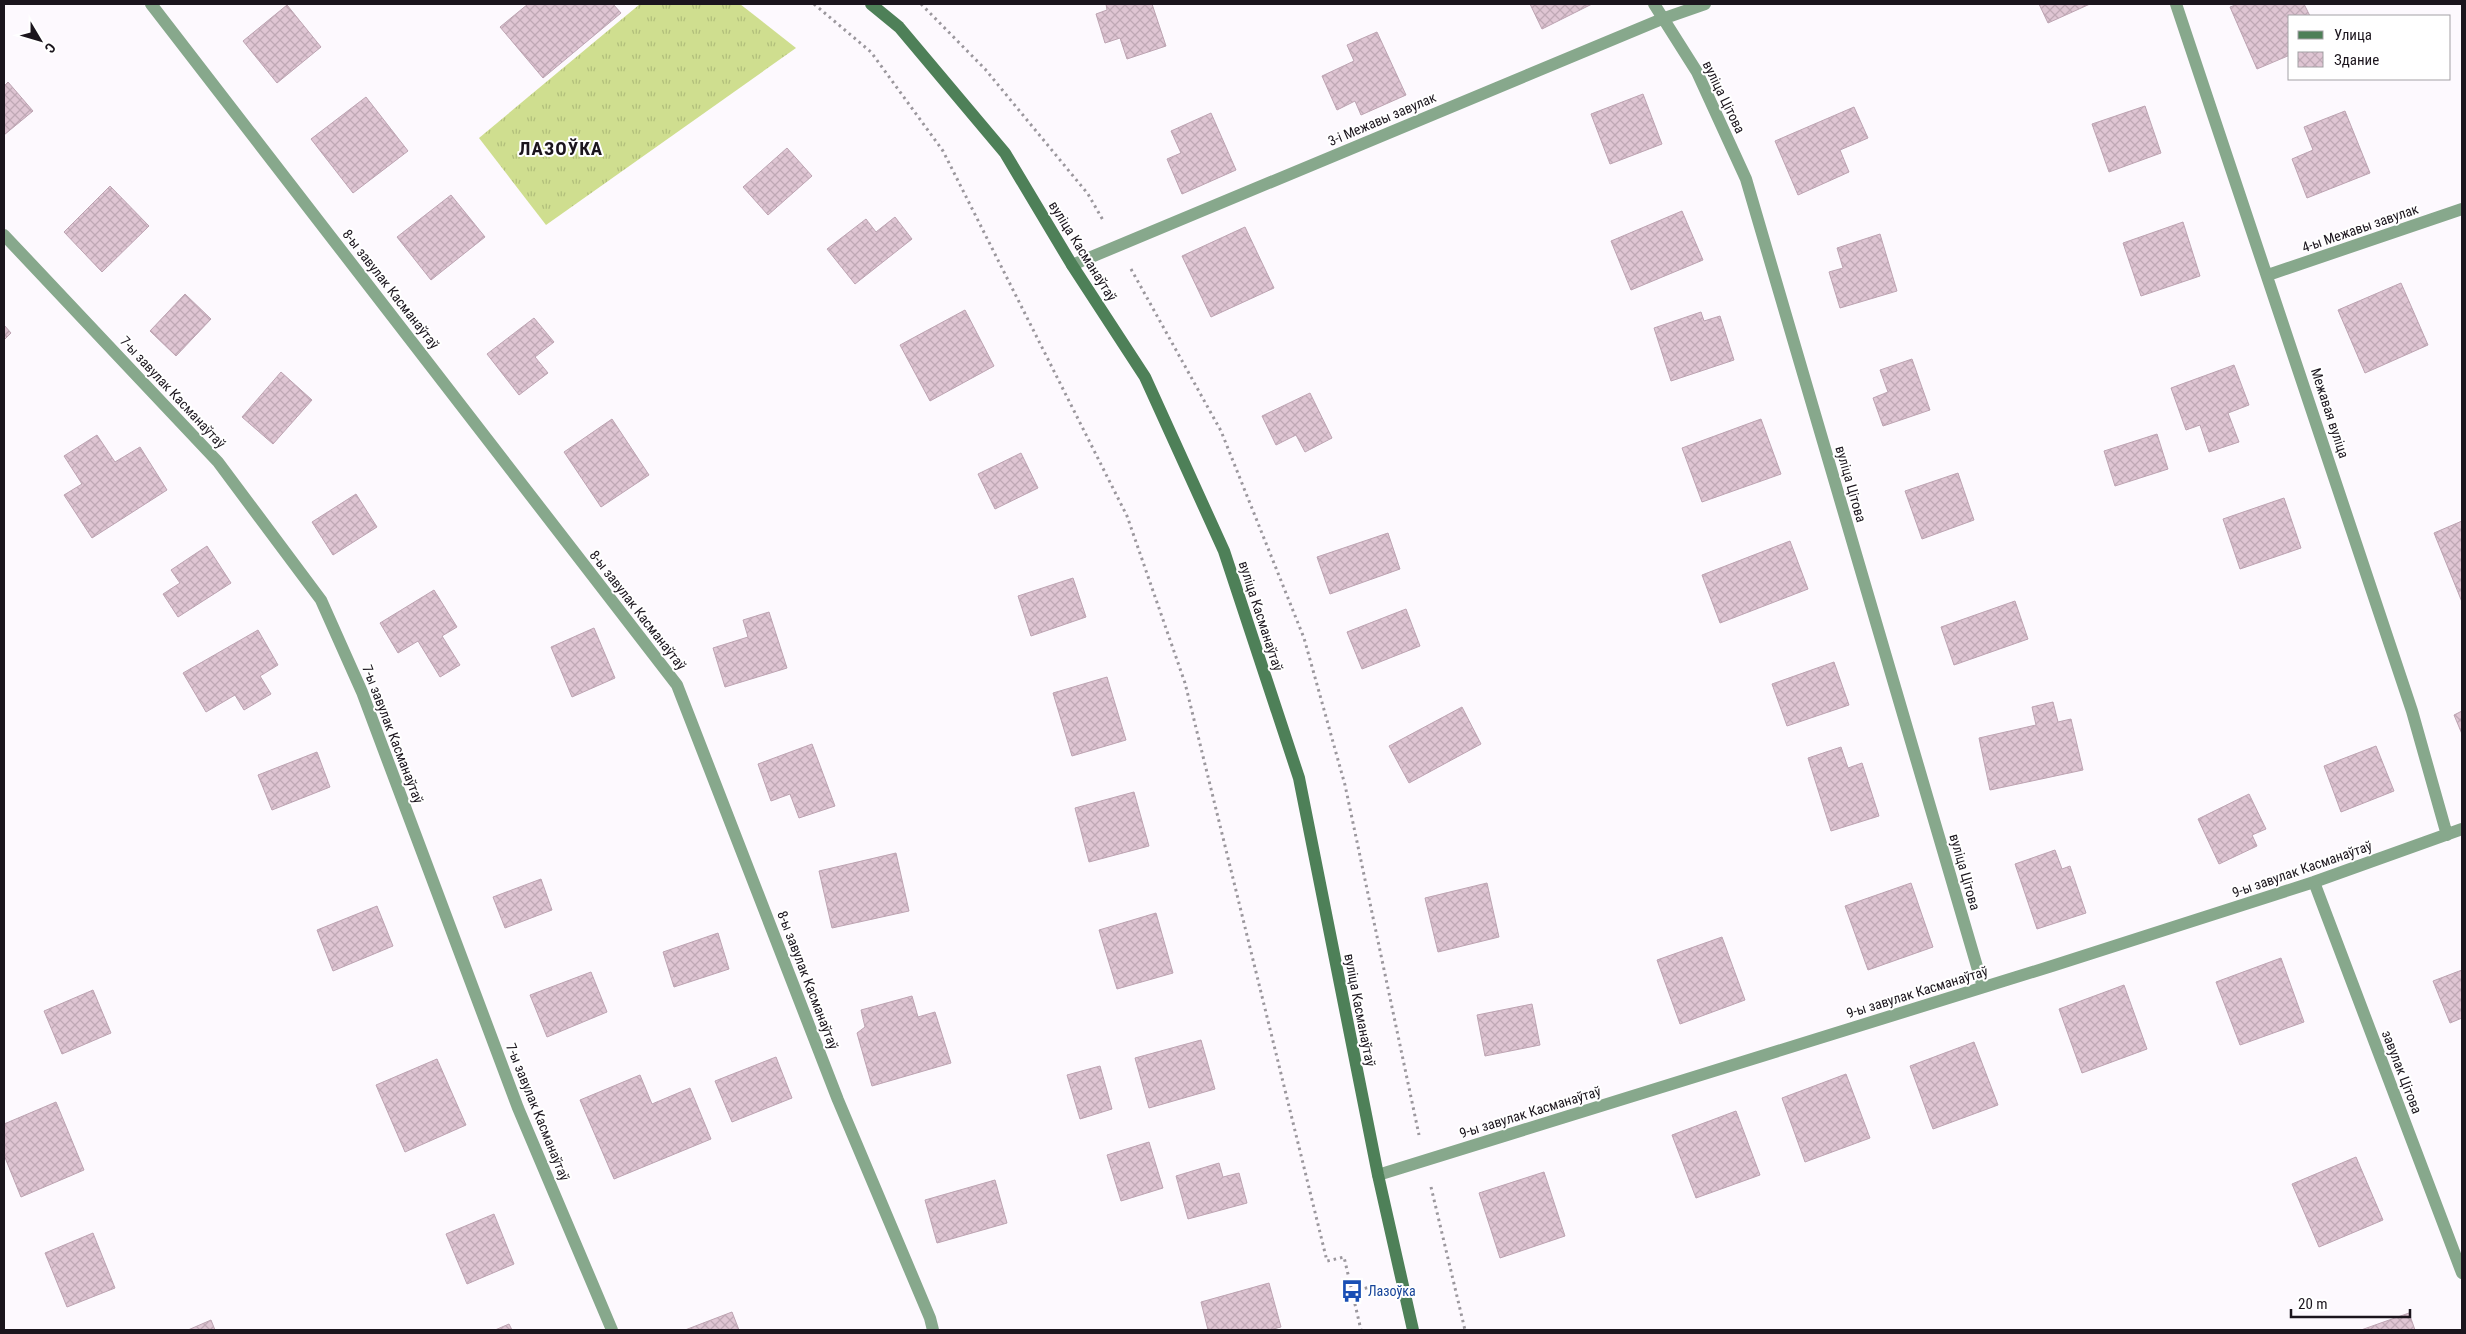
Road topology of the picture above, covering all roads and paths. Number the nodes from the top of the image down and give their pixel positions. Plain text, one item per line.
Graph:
1 (151, 4) edge
2 (814, 4) edge
3 (871, 4) edge
4 (1654, 4) edge
5 (1705, 4) edge
6 (2176, 4) edge
7 (1662, 19) junction
8 (2462, 209) edge
9 (4, 235) edge
10 (1072, 265) junction
11 (2268, 275) junction
12 (2462, 829) edge
13 (2447, 835) junction
14 (2314, 882) junction
15 (1983, 987) junction
16 (1378, 1175) junction
17 (2462, 1273) edge
18 (612, 1330) edge
19 (933, 1330) edge
20 (1360, 1330) edge
21 (1413, 1330) edge

1 - 19 street, 8-ы завулак Касманаўтаў
2 - 20 path
3 - 10 main road, вуліца Касманаўтаў
4 - 7 street, вуліца Цітова
5 - 7 street, 3-і Межавы завулак
6 - 11 street, Межавая вуліца
7 - 10 street, 3-і Межавы завулак
7 - 15 street, вуліца Цітова
8 - 11 street, 4-ы Межавы завулак
9 - 18 street, 7-ы завулак Касманаўтаў
10 - 16 main road, вуліца Касманаўтаў
11 - 13 street, Межавая вуліца
12 - 13 street, 9-ы завулак Касманаўтаў
13 - 14 street, 9-ы завулак Касманаўтаў
14 - 15 street, 9-ы завулак Касманаўтаў
14 - 17 street, завулак Цітова
15 - 16 street, 9-ы завулак Касманаўтаў
16 - 21 main road, вуліца Касманаўтаў

